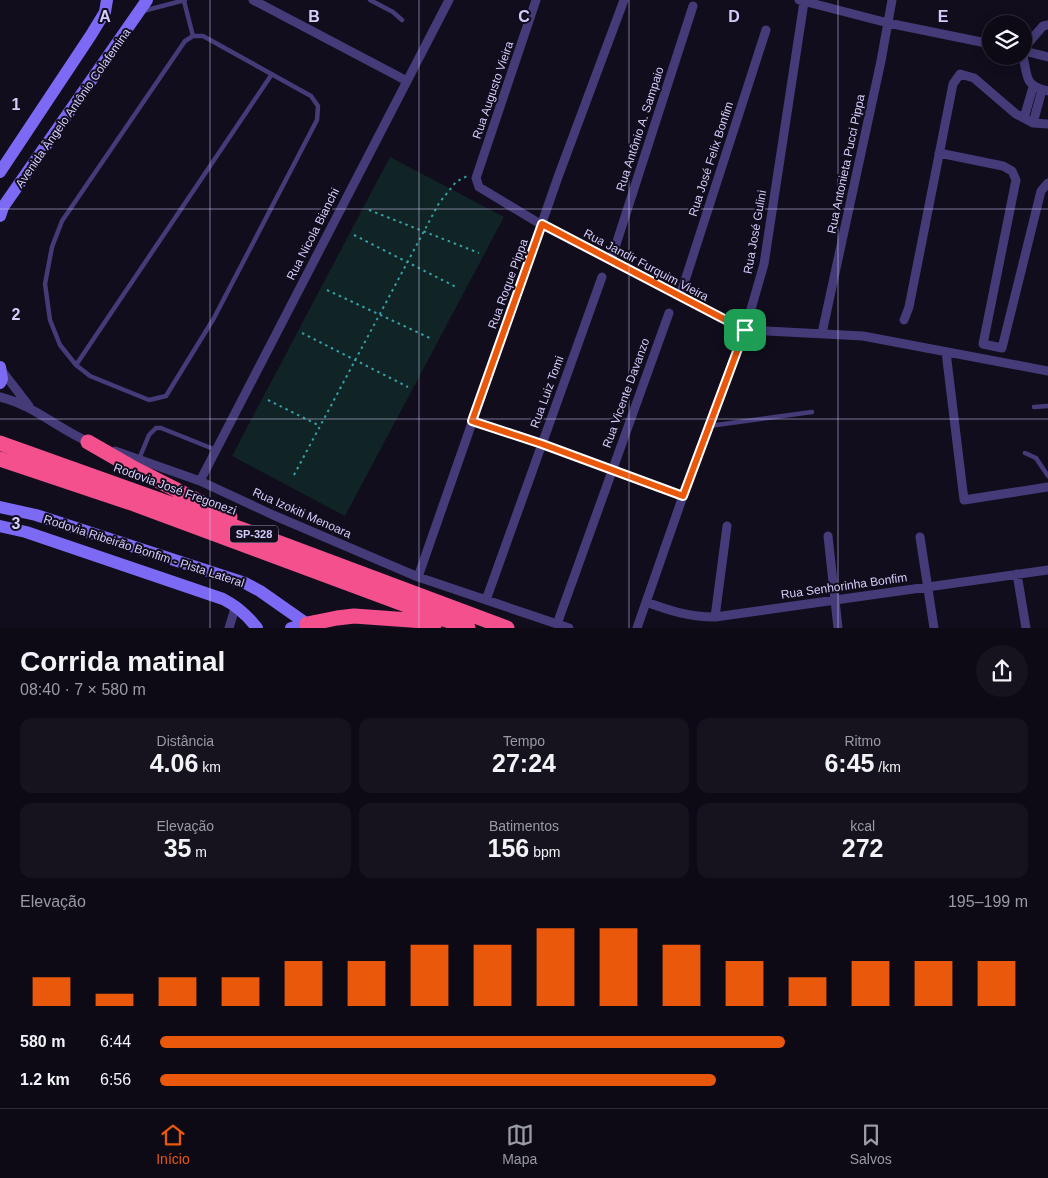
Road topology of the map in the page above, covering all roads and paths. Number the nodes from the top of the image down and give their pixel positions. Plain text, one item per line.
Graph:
1 (107, 0) edge
2 (147, 0) edge
3 (185, 0) edge
4 (253, 0) edge
5 (370, 0) edge
6 (449, 0) edge
7 (536, 0) edge
8 (624, 0) edge
9 (892, 0) edge
10 (802, 1) edge
11 (693, 6) dead end
12 (139, 12) junction
13 (402, 20) dead end
14 (888, 23) junction
15 (1048, 24) edge
16 (766, 30) dead end
17 (193, 36) junction
18 (1032, 40) edge
19 (982, 42) edge
20 (1032, 52) edge
21 (1048, 57) edge
22 (1025, 65) edge
23 (272, 74) junction
24 (407, 80) junction
25 (1041, 89) edge
26 (1024, 118) junction
27 (1034, 123) junction
28 (1048, 124) edge
29 (939, 153) junction
30 (479, 171) junction
31 (0, 172) edge
32 (1048, 183) edge
33 (479, 187) joint
34 (370, 210) dead end
35 (0, 216) edge
36 (542, 224) junction
37 (424, 232) junction
38 (354, 235) dead end
39 (479, 253) dead end
40 (611, 260) junction
41 (408, 262) junction
42 (602, 277) dead end
43 (458, 288) dead end
44 (327, 290) dead end
45 (680, 296) junction
46 (669, 313) dead end
47 (380, 315) junction
48 (904, 320) dead end
49 (745, 330) junction
50 (302, 333) dead end
51 (822, 333) junction
52 (432, 340) dead end
53 (946, 352) junction
54 (356, 360) junction
55 (76, 365) junction
56 (0, 368) edge
57 (1048, 371) edge
58 (0, 383) edge
59 (408, 387) dead end
60 (0, 397) edge
61 (268, 400) dead end
62 (1048, 406) edge
63 (1034, 407) dead end
64 (31, 408) junction
65 (812, 412) dead end
66 (472, 421) junction
67 (320, 426) junction
68 (709, 426) junction
69 (88, 442) junction
70 (0, 443) edge
71 (542, 444) junction
72 (216, 450) junction
73 (1025, 453) dead end
74 (0, 459) edge
75 (139, 459) junction
76 (612, 469) junction
77 (294, 475) dead end
78 (1048, 476) edge
79 (200, 481) junction
80 (1048, 487) edge
81 (683, 496) junction
82 (0, 507) edge
83 (0, 526) edge
84 (727, 526) dead end
85 (828, 536) dead end
86 (920, 537) dead end
87 (280, 543) junction
88 (1048, 570) edge
89 (1016, 574) junction
90 (418, 577) junction
91 (928, 586) junction
92 (835, 599) junction
93 (486, 600) junction
94 (646, 602) junction
95 (236, 605) junction
96 (716, 617) junction
97 (335, 623) edge
98 (557, 624) junction
99 (308, 626) edge
100 (228, 628) edge
101 (257, 628) edge
102 (291, 628) edge
103 (457, 628) edge
104 (468, 628) edge
105 (508, 628) edge
106 (569, 628) edge
107 (637, 628) edge
108 (838, 628) edge
109 (934, 628) edge
110 (1026, 628) edge

1 - 31 street, Avenida Ângelo Antônio Colafemina
2 - 12 street, Avenida Ângelo Antônio Colafemina
3 - 12 lane
3 - 17 lane
4 - 24 street
5 - 13 lane
6 - 24 street, Rua Nicola Bianchi
7 - 30 street, Rua Augusto Vieira
8 - 36 street, Rua Roque Pippa
9 - 14 street, Rua Antonieta Pucci Pippa
10 - 14 street
10 - 49 street, Rua José Gulini
11 - 40 street, Rua Antônio A. Sampaio
12 - 35 street, Avenida Ângelo Antônio Colafemina
14 - 19 street
14 - 51 street, Rua Antonieta Pucci Pippa
15 - 18 street
16 - 45 street, Rua José Felix Bonfim
17 - 23 lane
17 - 55 lane
20 - 21 street
22 - 25 street
23 - 55 lane
23 - 55 lane
24 - 72 street, Rua Nicola Bianchi
25 - 26 street
25 - 27 street
26 - 27 street
26 - 29 street
27 - 28 street
29 - 32 street
29 - 48 street
30 - 33 street, Rua Augusto Vieira
30 - 37 path
33 - 36 street, Rua Jandir Furquim Vieira
34 - 37 path
36 - 40 street, Rua Jandir Furquim Vieira
36 - 66 street, Rua Roque Pippa
37 - 39 path
37 - 41 path
38 - 41 path
40 - 45 street, Rua Jandir Furquim Vieira
41 - 43 path
41 - 47 path
42 - 71 street, Rua Luiz Tomi
44 - 47 path
45 - 49 street, Rua Jandir Furquim Vieira
46 - 76 street, Rua Vicente Davanzo
47 - 52 path
47 - 54 path
49 - 51 street, Rua Jandir Furquim Vieira
49 - 68 street, Rua José Gulini
50 - 54 path
51 - 53 street, Rua Jandir Furquim Vieira
53 - 57 street, Rua Jandir Furquim Vieira
53 - 80 street
54 - 59 path
54 - 67 path
56 - 58 street
56 - 64 street, Rua Izokiti Menoara
60 - 64 street, Rua Izokiti Menoara
61 - 67 path
62 - 63 lane
64 - 69 street, Rua Izokiti Menoara
65 - 68 lane
66 - 71 street
66 - 90 street, Rua Roque Pippa
67 - 77 path
68 - 81 street, Rua José Gulini
69 - 75 street, Rua Izokiti Menoara
69 - 87 highway
70 - 87 highway, Rodovia José Fregonezi / SP-328
71 - 76 street
71 - 93 street, Rua Luiz Tomi
72 - 75 lane
72 - 79 street, Rua Nicola Bianchi
73 - 78 lane
74 - 104 highway, SP-328
75 - 79 street, Rua Izokiti Menoara
76 - 81 street
76 - 98 street, Rua Vicente Davanzo
79 - 90 street, Rua Izokiti Menoara
81 - 94 street, Rua José Gulini
82 - 99 street, Rodovia Ribeirão Bonfim - Pista Lateral
83 - 95 street, Rodovia Ribeirão Bonfim - Pista Lateral
84 - 96 street
85 - 92 street
86 - 91 street
87 - 105 highway, Rodovia José Fregonezi / SP-328
88 - 89 street, Rua Senhorinha Bonfim
89 - 91 street, Rua Senhorinha Bonfim
89 - 110 street
90 - 93 street, Rua Izokiti Menoara
91 - 92 street, Rua Senhorinha Bonfim
91 - 109 street
92 - 96 street, Rua Senhorinha Bonfim
92 - 108 street
93 - 98 street, Rua Izokiti Menoara
94 - 96 street, Rua Senhorinha Bonfim
94 - 107 street, Rua José Gulini
95 - 100 street
95 - 101 street, Rodovia Ribeirão Bonfim - Pista Lateral
97 - 99 highway
97 - 103 highway
98 - 106 street, Rua Izokiti Menoara
99 - 102 street

